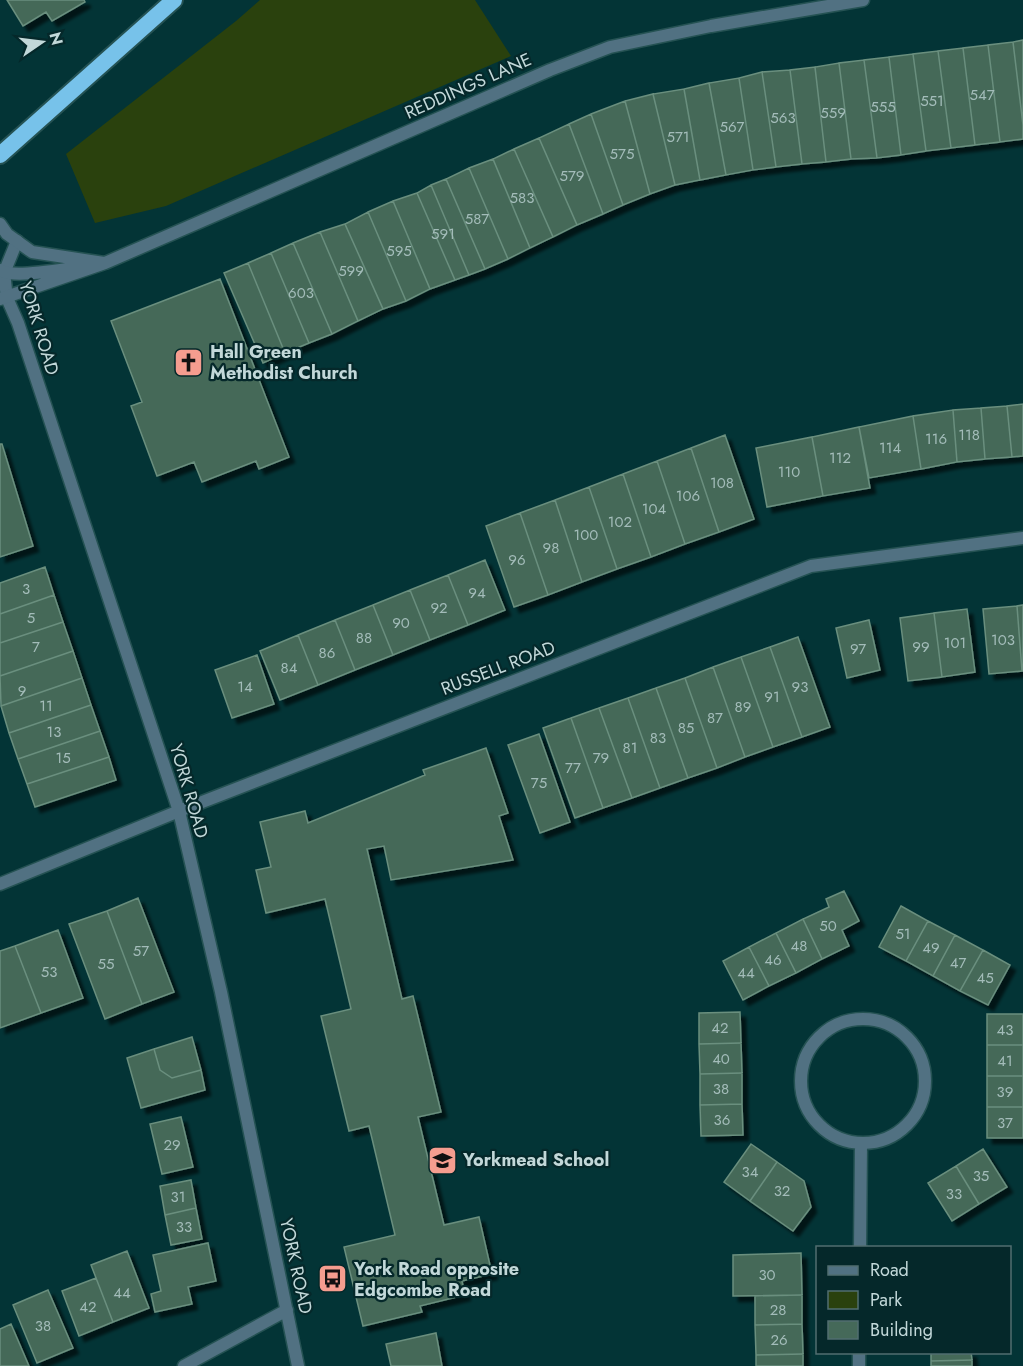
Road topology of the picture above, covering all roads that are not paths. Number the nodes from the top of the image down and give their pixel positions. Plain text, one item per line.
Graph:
1 (174, 0) edge
2 (864, 0) edge
3 (0, 155) edge
4 (0, 224) edge
5 (17, 241) junction
6 (105, 263) junction
7 (2, 272) edge
8 (4, 299) edge
9 (1023, 538) edge
10 (179, 811) junction
11 (0, 884) edge
12 (861, 1143) junction
13 (860, 1246) edge
14 (287, 1310) junction
15 (184, 1366) edge
16 (298, 1366) edge

1 - 3 highway
2 - 6 street, REDDINGS LANE
4 - 5 street
5 - 6 street
5 - 7 street, YORK ROAD
6 - 7 street, REDDINGS LANE
6 - 8 street, REDDINGS LANE
7 - 8 street, YORK ROAD
8 - 10 street, YORK ROAD
9 - 10 street, RUSSELL ROAD
10 - 11 street, RUSSELL ROAD
10 - 14 street, YORK ROAD
12 - 12 street
12 - 13 street
14 - 15 street
14 - 16 street, YORK ROAD

